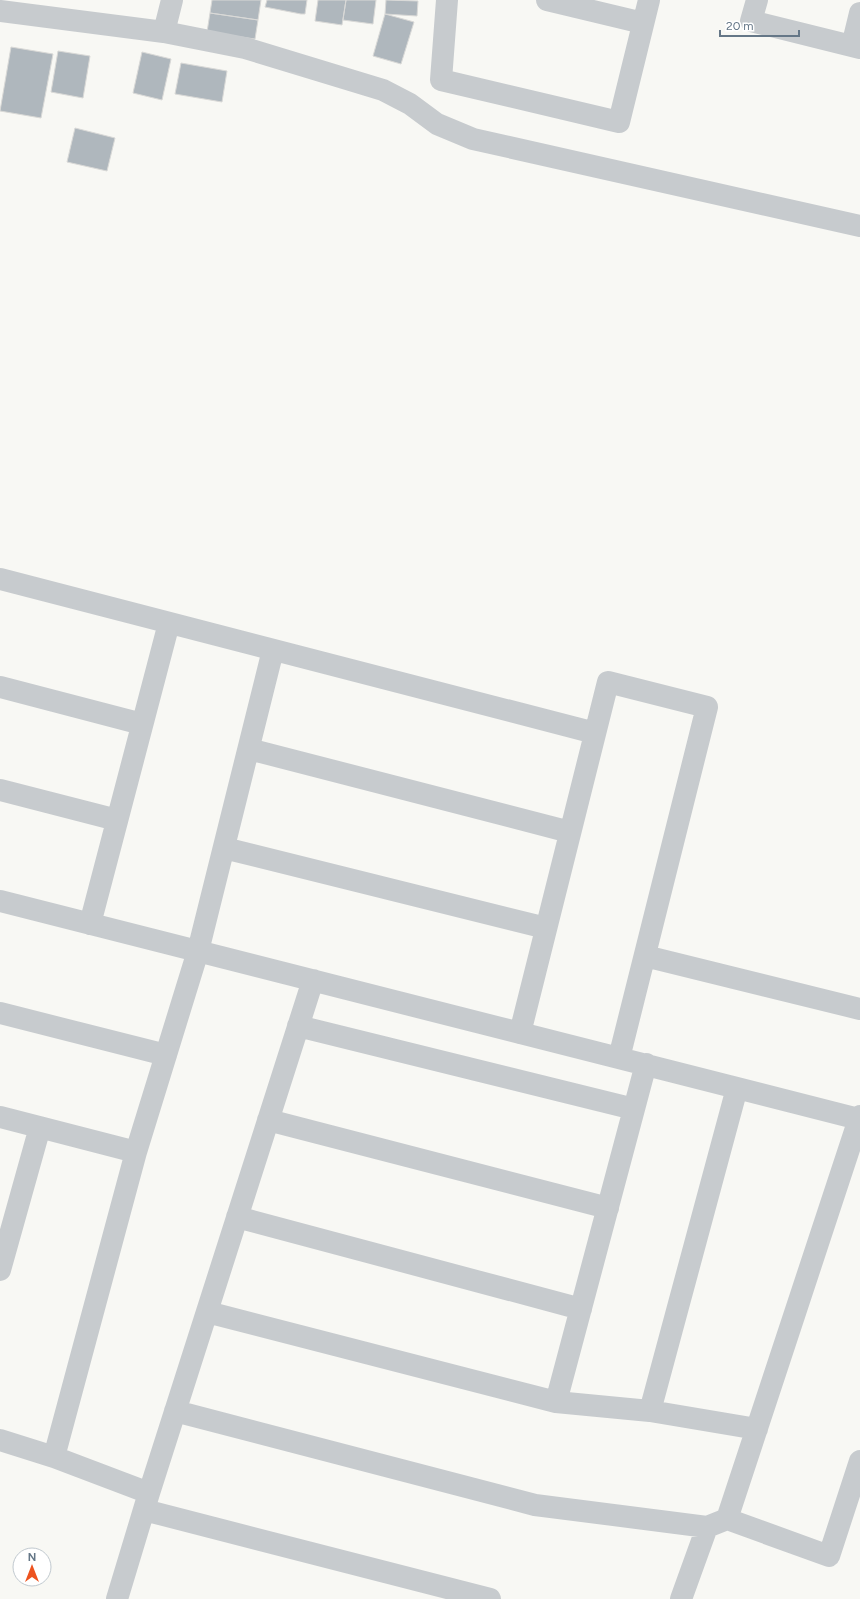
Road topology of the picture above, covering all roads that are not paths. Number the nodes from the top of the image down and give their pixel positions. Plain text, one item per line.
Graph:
1 (172, 0) edge
2 (447, 0) edge
3 (547, 0) edge
4 (649, 0) edge
5 (757, 0) edge
6 (0, 11) edge
7 (860, 13) edge
8 (643, 23) junction
9 (164, 32) junction
10 (856, 47) edge
11 (860, 226) edge
12 (0, 579) edge
13 (169, 623) junction
14 (273, 650) junction
15 (0, 688) edge
16 (142, 724) junction
17 (595, 733) junction
18 (248, 749) junction
19 (0, 790) edge
20 (117, 820) junction
21 (570, 832) junction
22 (224, 848) junction
23 (0, 901) edge
24 (90, 924) junction
25 (546, 928) junction
26 (198, 951) junction
27 (645, 956) junction
28 (312, 980) junction
29 (860, 1009) edge
30 (0, 1013) edge
31 (298, 1026) junction
32 (520, 1032) junction
33 (166, 1055) junction
34 (620, 1058) junction
35 (646, 1064) junction
36 (737, 1088) junction
37 (634, 1109) junction
38 (0, 1117) edge
39 (268, 1120) junction
40 (40, 1127) junction
41 (858, 1127) edge
42 (136, 1152) junction
43 (608, 1208) junction
44 (237, 1217) junction
45 (0, 1270) edge
46 (581, 1309) junction
47 (207, 1312) junction
48 (556, 1402) junction
49 (175, 1412) junction
50 (650, 1412) junction
51 (757, 1429) junction
52 (0, 1440) edge
53 (54, 1457) junction
54 (860, 1461) edge
55 (147, 1501) junction
56 (728, 1519) junction
57 (707, 1527) junction
58 (117, 1599) edge
59 (490, 1599) edge
60 (681, 1599) edge

1 - 9 street
2 - 8 street
3 - 8 street
4 - 8 street
5 - 10 street
6 - 9 street
7 - 10 street
9 - 11 street
12 - 13 street
13 - 14 street
13 - 16 street
14 - 17 street
14 - 18 street
15 - 16 street
16 - 20 street
17 - 21 street
17 - 27 street
18 - 21 street
18 - 22 street
19 - 20 street
20 - 24 street
21 - 25 street
22 - 25 street
22 - 26 street
23 - 24 street
24 - 26 street
25 - 32 street
26 - 28 street
26 - 33 street
27 - 29 street
27 - 34 street
28 - 31 street
28 - 32 street
30 - 33 street
31 - 37 street
31 - 39 street
32 - 34 street
33 - 42 street
34 - 35 street
35 - 36 street
35 - 37 street
36 - 41 street
36 - 50 street
37 - 43 street
38 - 40 street
39 - 43 street
39 - 44 street
40 - 42 street
40 - 45 street
41 - 51 street
42 - 53 street
43 - 46 street
44 - 46 street
44 - 47 street
46 - 48 street
47 - 48 street
47 - 49 street
48 - 50 street
49 - 55 street
49 - 57 street
50 - 51 street
51 - 56 street
52 - 53 street
53 - 55 street
54 - 56 street
55 - 58 street
55 - 59 street
56 - 57 street
57 - 60 street

